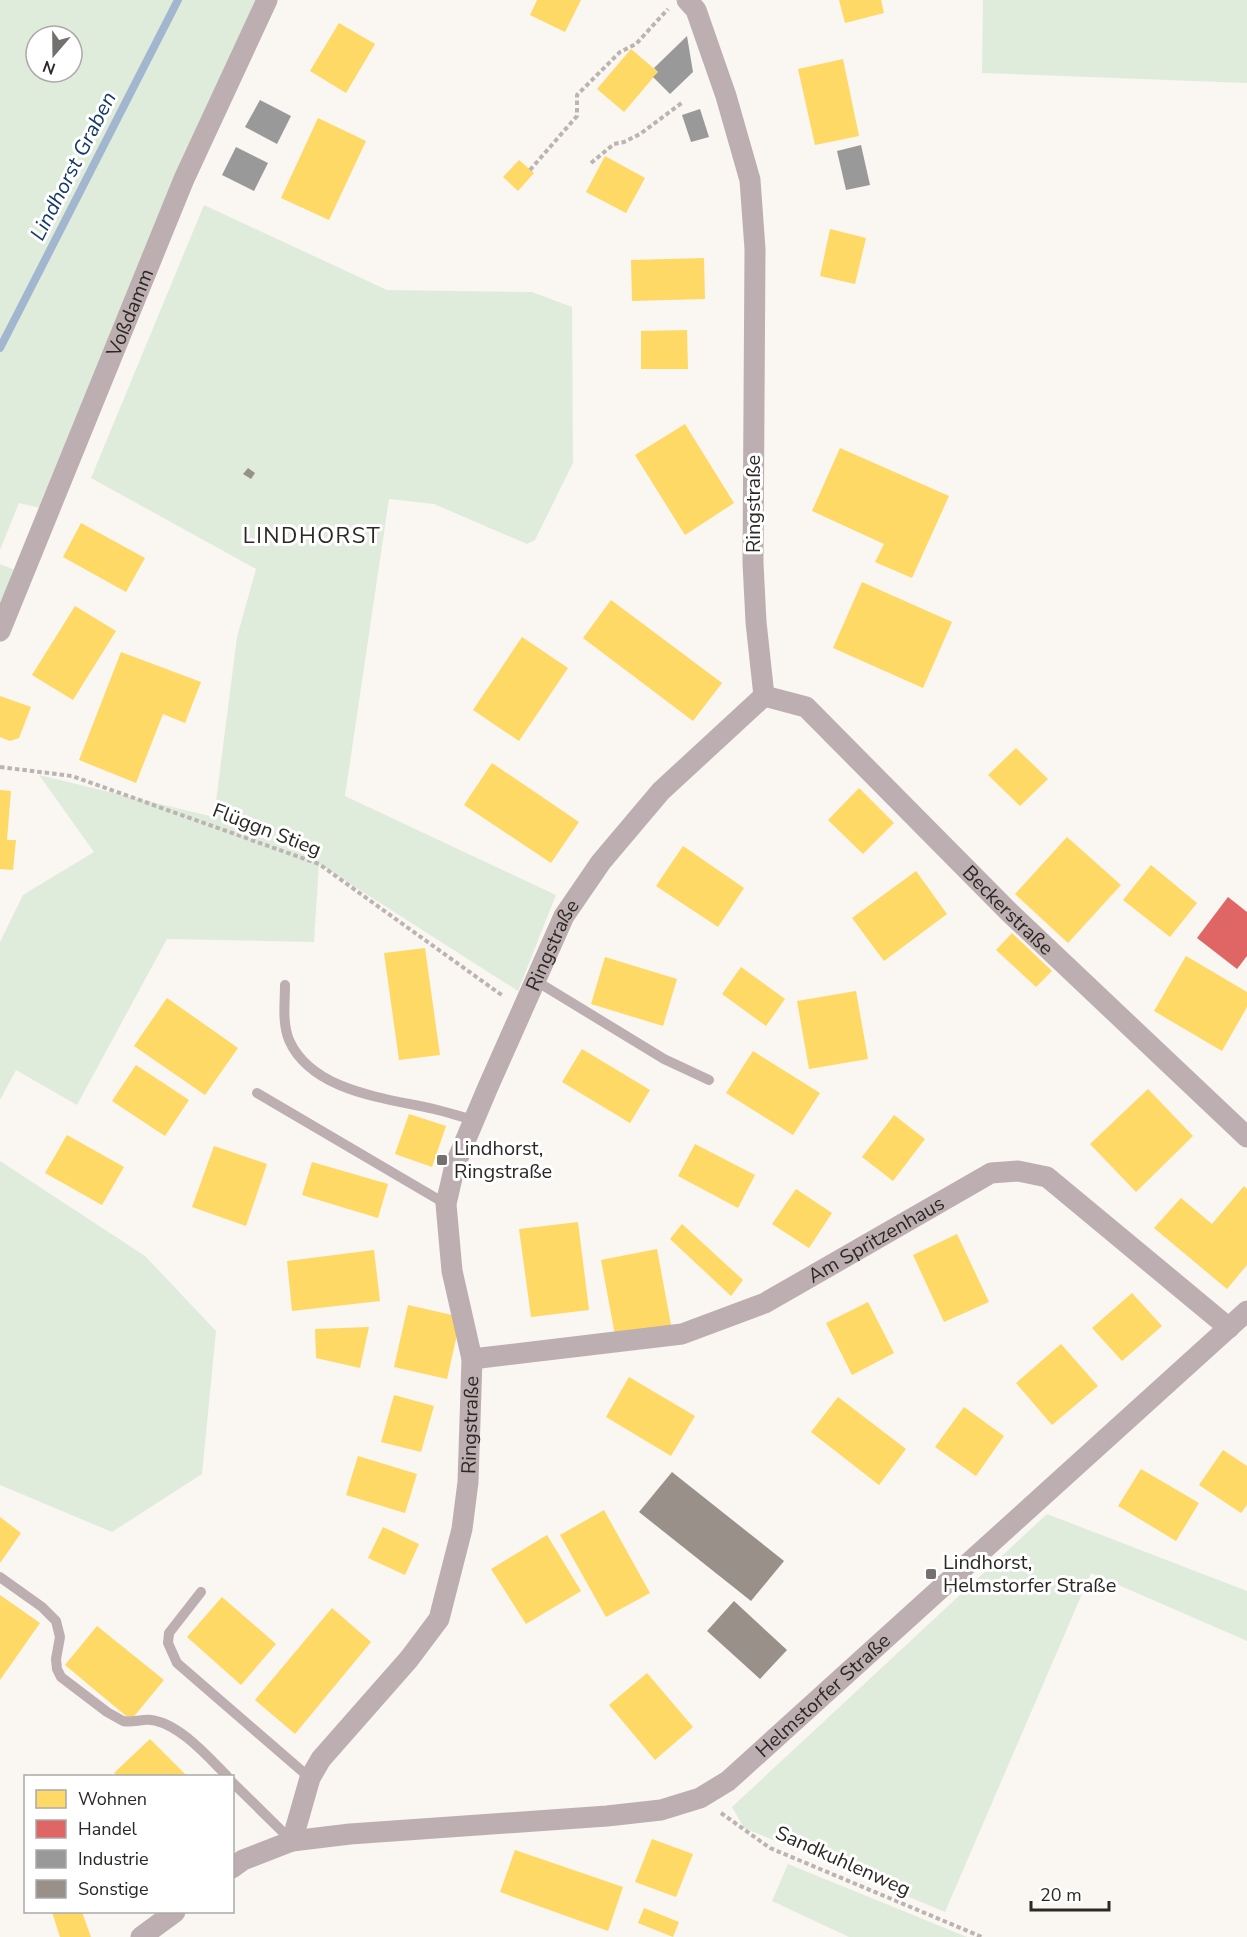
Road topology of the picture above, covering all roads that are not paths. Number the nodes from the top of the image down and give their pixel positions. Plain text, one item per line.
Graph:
1 (267, 0) edge
2 (678, 4) edge
3 (0, 630) edge
4 (764, 696) junction
5 (536, 981) junction
6 (285, 985) dead end
7 (709, 1080) dead end
8 (257, 1093) dead end
9 (474, 1120) junction
10 (1247, 1137) edge
11 (446, 1204) junction
12 (1247, 1311) edge
13 (1229, 1328) junction
14 (472, 1359) junction
15 (0, 1577) edge
16 (201, 1592) dead end
17 (226, 1775) edge
18 (310, 1778) junction
19 (234, 1784) edge
20 (292, 1841) junction
21 (234, 1867) edge
22 (171, 1913) edge
23 (141, 1937) edge

1 - 3 street, Voßdamm
2 - 4 street, Ringstraße
4 - 5 street, Ringstraße
4 - 10 street, Beckerstraße
5 - 7 lane
5 - 9 street, Ringstraße
6 - 9 lane
8 - 11 lane
9 - 11 street, Ringstraße
11 - 14 street, Ringstraße
12 - 13 street, Helmstorfer Straße
13 - 14 street, Am Spritzenhaus
13 - 20 street, Helmstorfer Straße
14 - 18 street, Ringstraße
15 - 17 lane
16 - 18 lane
18 - 20 street, Ringstraße
19 - 20 lane
20 - 21 street
22 - 23 street

